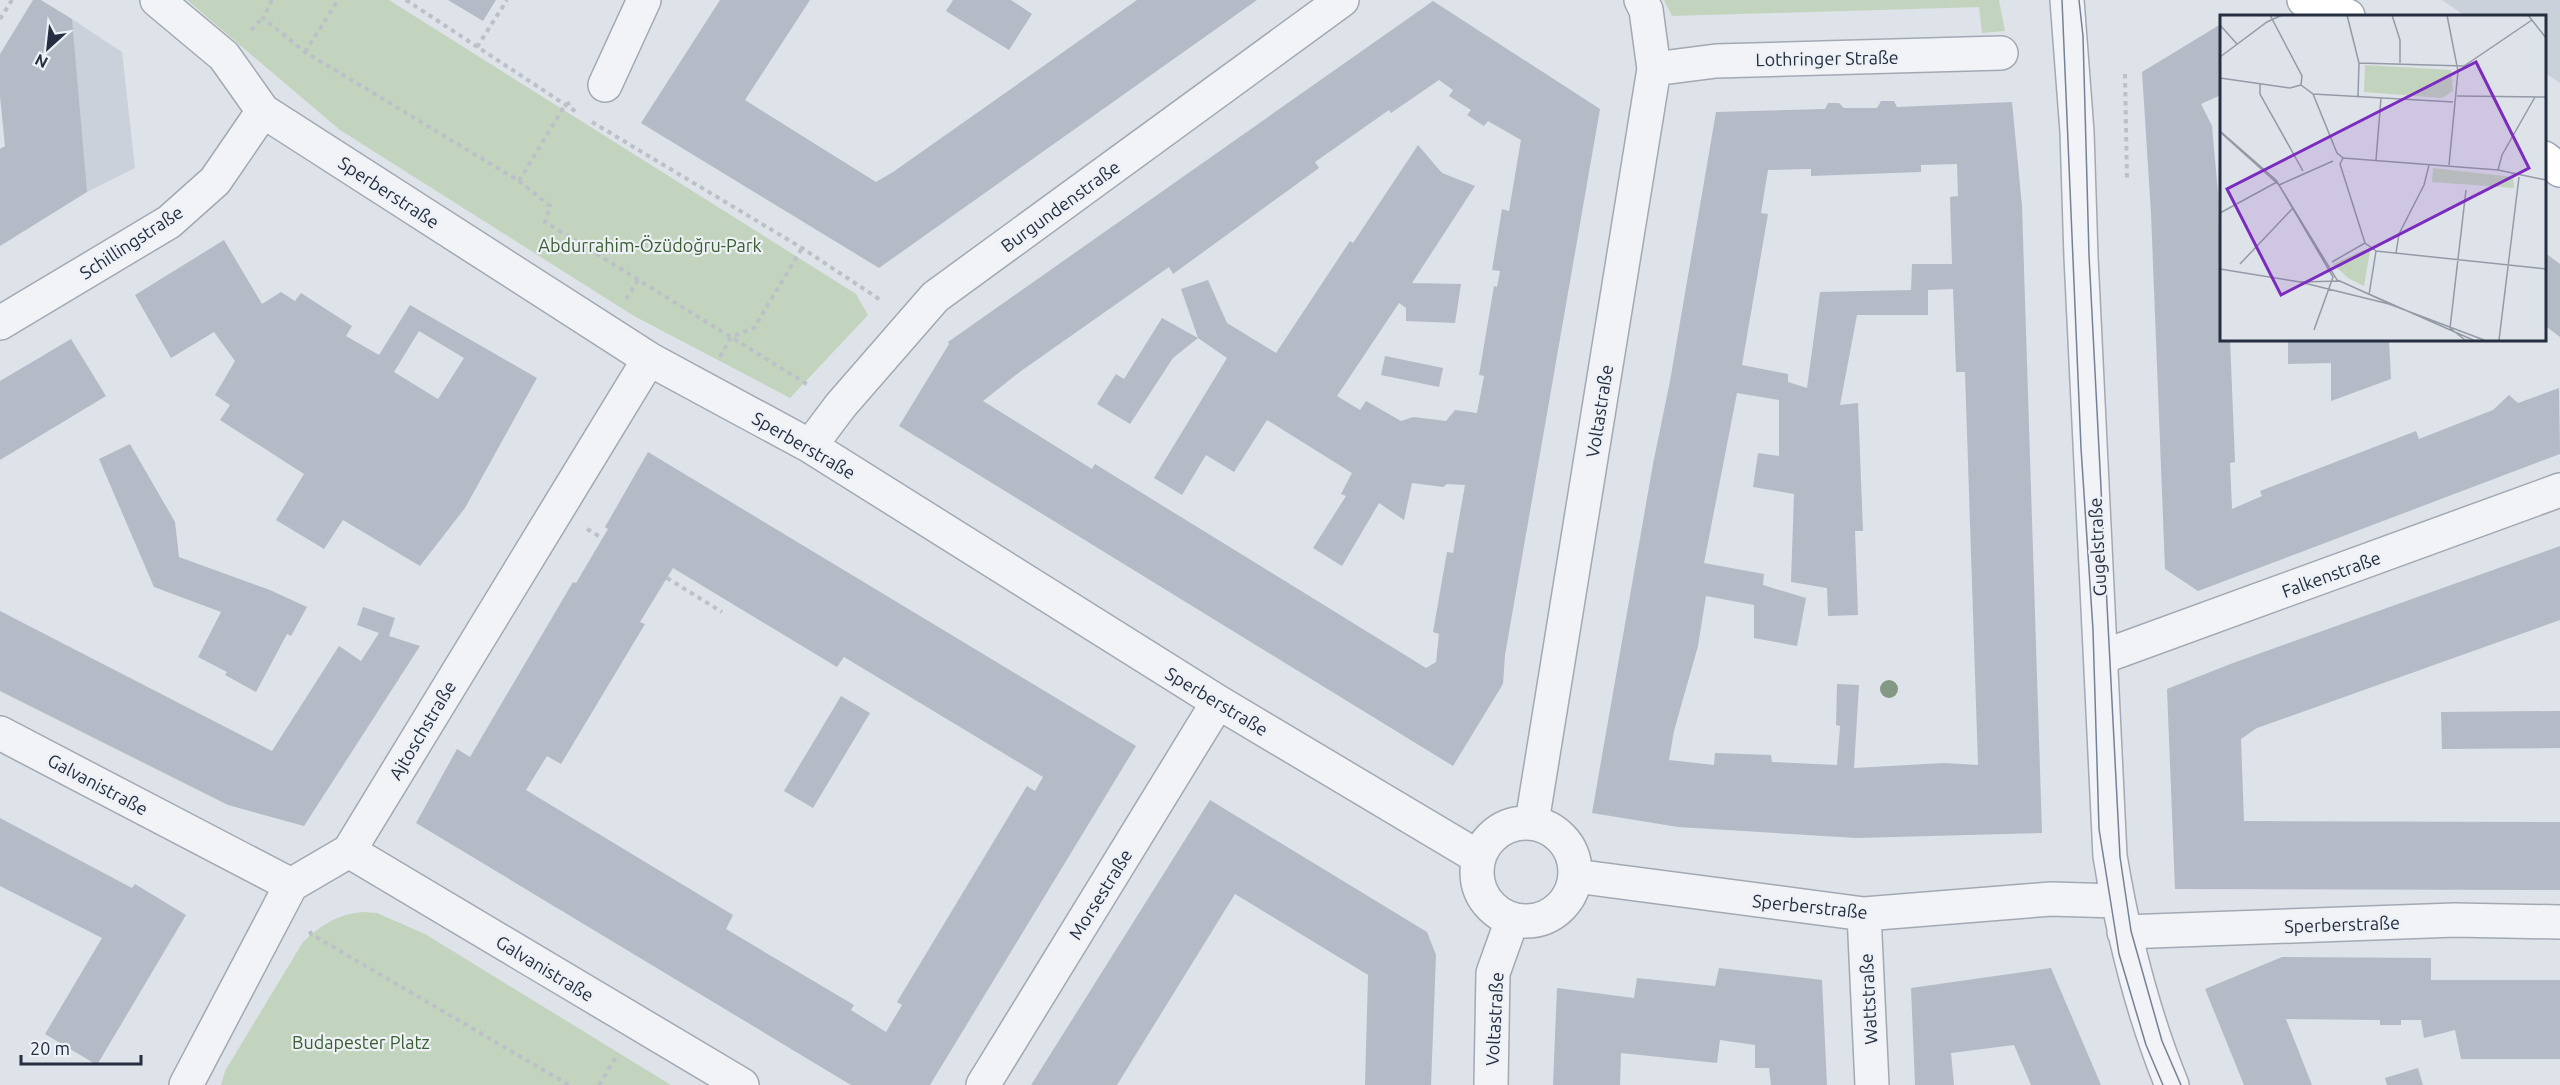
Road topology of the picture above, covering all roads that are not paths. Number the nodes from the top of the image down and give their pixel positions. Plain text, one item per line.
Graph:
1 (157, 0) edge
2 (644, 0) edge
3 (1342, 0) edge
4 (1641, 0) edge
5 (2067, 0) edge
6 (2304, 0) edge
7 (2336, 0) edge
8 (2345, 15) edge
9 (2347, 15) edge
10 (2001, 53) dead end
11 (1654, 69) junction
12 (605, 85) dead end
13 (263, 111) junction
14 (2545, 159) edge
15 (2560, 170) edge
16 (0, 323) edge
17 (649, 359) junction
18 (810, 446) junction
19 (2560, 490) edge
20 (2102, 657) junction
21 (1218, 702) junction
22 (0, 733) edge
23 (1532, 822) junction
24 (348, 851) junction
25 (1478, 857) junction
26 (1575, 876) junction
27 (291, 885) junction
28 (2117, 901) junction
29 (1864, 914) junction
30 (1512, 920) junction
31 (2560, 922) edge
32 (2124, 932) junction
33 (186, 1085) edge
34 (742, 1085) edge
35 (983, 1085) edge
36 (1491, 1085) edge
37 (1872, 1085) edge
38 (2172, 1085) edge

1 - 13 street, Sperberstraße
2 - 12 street
3 - 18 street, Burgundenstraße
4 - 11 street, Voltastraße
5 - 20 street, Gugelstraße
6 - 8 main road
7 - 9 main road
10 - 11 street, Lothringer Straße
11 - 23 street, Voltastraße
13 - 16 street, Schillingstraße
13 - 17 street, Sperberstraße
14 - 15 main road
17 - 18 street, Sperberstraße
17 - 24 street, Ajtoschstraße
18 - 21 street, Sperberstraße
19 - 20 street, Falkenstraße
20 - 28 street, Gugelstraße
21 - 25 street, Sperberstraße
21 - 35 street, Morsestraße
22 - 27 street, Galvanistraße
23 - 25 street
23 - 26 street
24 - 27 street, Ajtoschstraße
24 - 34 street, Galvanistraße
25 - 30 street
26 - 29 street, Sperberstraße
26 - 30 street
27 - 33 street
28 - 29 street, Sperberstraße
28 - 32 street, Gugelstraße
29 - 37 street, Wattstraße
30 - 36 street, Voltastraße
31 - 32 street, Sperberstraße
32 - 38 street, Gugelstraße

